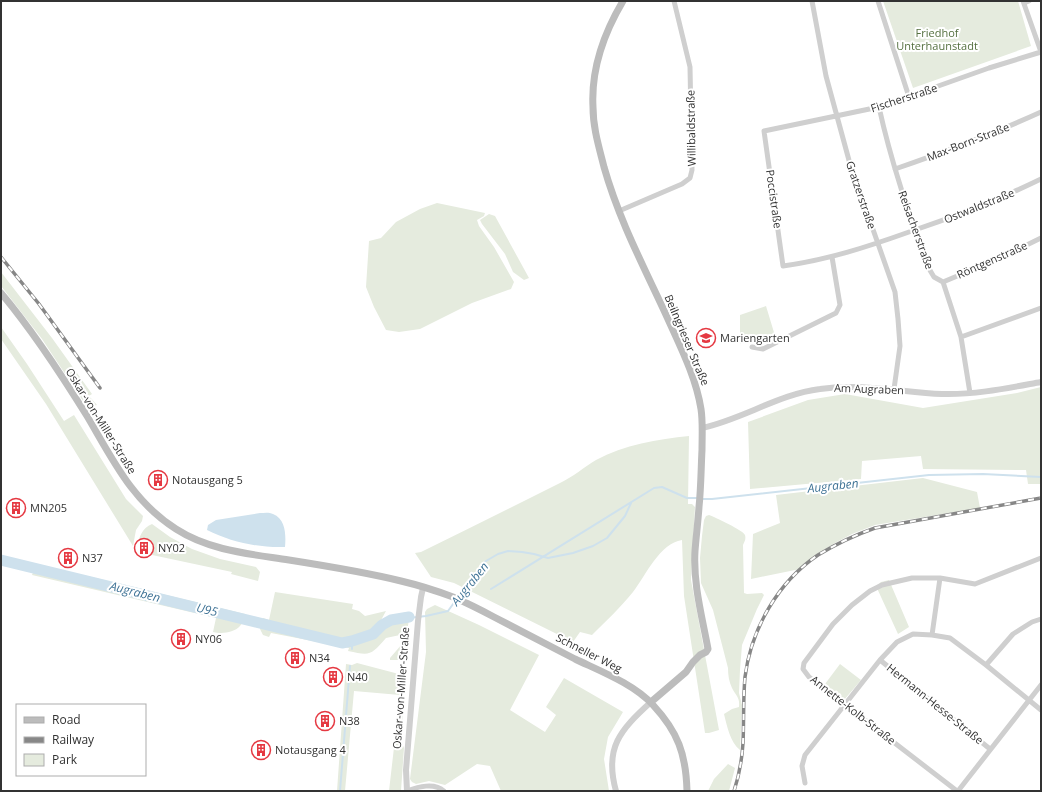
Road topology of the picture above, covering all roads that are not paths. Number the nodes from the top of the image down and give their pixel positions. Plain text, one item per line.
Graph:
1 (623, 1) edge
2 (674, 1) edge
3 (812, 1) edge
4 (878, 1) edge
5 (1029, 1) edge
6 (1024, 2) edge
7 (1041, 52) edge
8 (909, 97) junction
9 (879, 108) junction
10 (1041, 112) edge
11 (836, 116) junction
12 (764, 131) joint
13 (894, 169) junction
14 (1041, 178) edge
15 (619, 211) junction
16 (915, 230) junction
17 (1041, 238) edge
18 (877, 243) junction
19 (832, 257) junction
20 (783, 266) joint
21 (943, 282) junction
22 (1, 294) edge
23 (1041, 308) edge
24 (961, 337) junction
25 (752, 348) dead end
26 (1041, 382) edge
27 (894, 389) junction
28 (970, 394) junction
29 (702, 428) junction
30 (1041, 558) edge
31 (940, 578) junction
32 (423, 588) junction
33 (1041, 619) edge
34 (932, 635) junction
35 (880, 660) junction
36 (986, 666) junction
37 (1041, 685) edge
38 (1028, 701) junction
39 (651, 702) junction
40 (844, 704) junction
41 (1041, 710) edge
42 (990, 749) junction
43 (805, 782) dead end
44 (407, 791) edge
45 (444, 791) edge
46 (616, 791) edge
47 (687, 791) edge
48 (957, 791) edge

1 - 15 main road, Beilngrieser Straße
2 - 15 street, Willibaldstraße
3 - 11 street, Gratzerstraße
4 - 8 street
5 - 6 street
6 - 7 street
7 - 8 street, Fischerstraße
8 - 9 street, Fischerstraße
9 - 11 street, Fischerstraße
9 - 13 street, Reisacherstraße
10 - 13 street, Max-Born-Straße
11 - 12 street, Fischerstraße
11 - 18 street, Gratzerstraße
12 - 20 street, Poccistraße
13 - 16 street, Reisacherstraße
14 - 16 street, Ostwaldstraße
15 - 29 main road, Beilngrieser Straße
16 - 18 street, Ostwaldstraße
16 - 21 street, Reisacherstraße
17 - 21 street, Röntgenstraße
18 - 19 street, Ostwaldstraße
18 - 27 street, Gratzerstraße
19 - 20 street, Ostwaldstraße
19 - 25 street
21 - 24 street, Reisacherstraße
22 - 32 main road, Oskar-von-Miller-Straße
23 - 24 street
24 - 28 street, Reisacherstraße
26 - 28 street, Am Augraben
27 - 28 street, Am Augraben
27 - 29 street, Am Augraben
29 - 39 main road, Beilngrieser Straße
30 - 31 street, Annette-Kolb-Straße
31 - 34 street
31 - 40 street, Annette-Kolb-Straße
32 - 39 main road, Schneller Weg
32 - 44 street, Oskar-von-Miller-Straße
33 - 36 street
34 - 35 street
34 - 36 street
35 - 40 street
35 - 42 street, Hermann-Hesse-Straße
36 - 38 street
37 - 38 street, Annette-Kolb-Straße
38 - 41 street
38 - 42 street, Annette-Kolb-Straße
39 - 46 street
39 - 47 main road, Schneller Weg
40 - 43 street
40 - 48 street, Annette-Kolb-Straße
42 - 48 street, Annette-Kolb-Straße
44 - 45 street, Oskar-von-Miller-Straße

